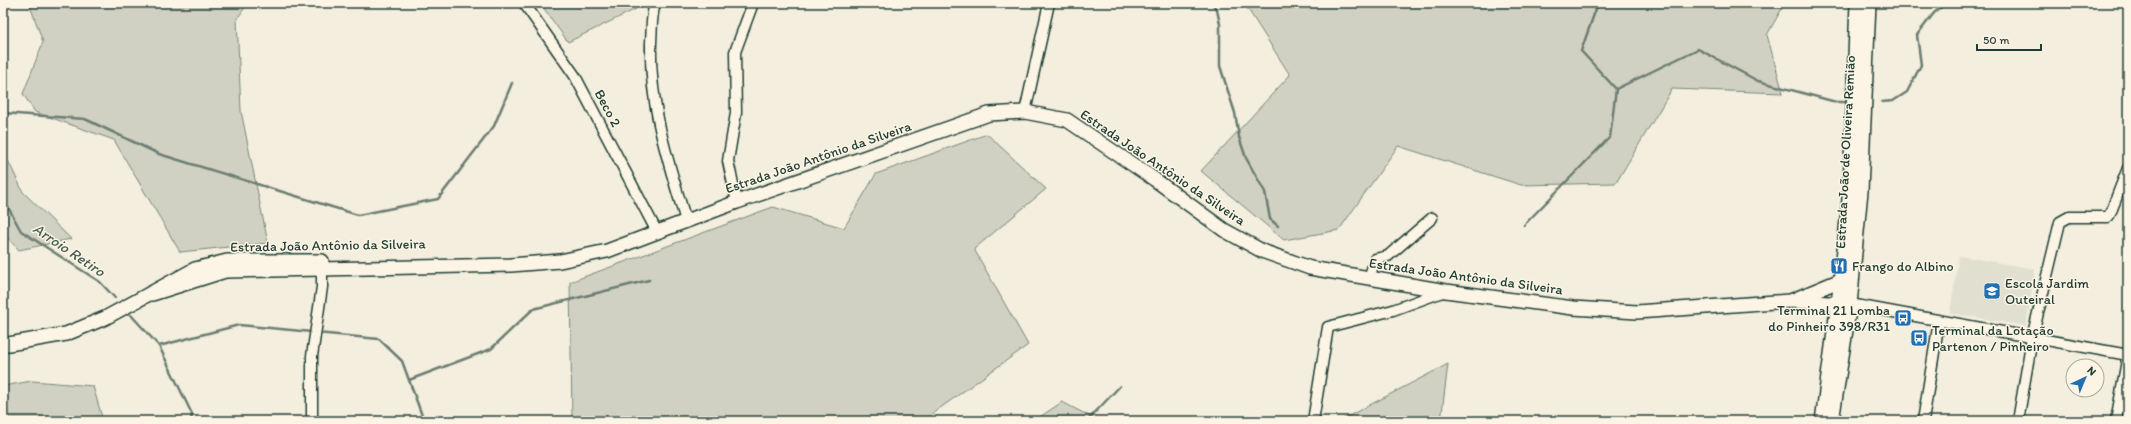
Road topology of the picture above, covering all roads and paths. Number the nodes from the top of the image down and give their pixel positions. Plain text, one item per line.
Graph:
1 (524, 3) edge
2 (655, 3) edge
3 (752, 3) edge
4 (1049, 3) edge
5 (1857, 3) edge
6 (1869, 3) edge
7 (1025, 112) junction
8 (2128, 168) edge
9 (737, 202) junction
10 (1432, 218) dead end
11 (686, 221) junction
12 (657, 232) junction
13 (322, 266) junction
14 (1369, 278) junction
15 (1841, 280) junction
16 (1446, 291) junction
17 (1789, 301) junction
18 (1844, 303) junction
19 (1939, 322) junction
20 (2032, 338) junction
21 (3, 345) edge
22 (2128, 355) edge
23 (312, 421) edge
24 (1313, 421) edge
25 (1822, 421) edge
26 (1832, 421) edge
27 (1923, 421) edge
28 (2018, 421) edge
29 (2116, 421) edge

1 - 12 street, Beco 2
2 - 11 street
3 - 9 street
4 - 7 street
5 - 15 main road, Estrada João de Oliveira Remião
6 - 18 main road, Estrada João de Oliveira Remião
7 - 9 main road, Estrada João Antônio da Silveira
7 - 14 main road, Estrada João Antônio da Silveira
8 - 20 street
9 - 11 main road, Estrada João Antônio da Silveira
10 - 14 street
11 - 12 main road, Estrada João Antônio da Silveira
12 - 13 main road, Estrada João Antônio da Silveira
13 - 21 main road, Estrada João Antônio da Silveira
13 - 23 street
14 - 16 main road, Estrada João Antônio da Silveira
15 - 17 main road, Estrada João Antônio da Silveira
15 - 18 main road, Estrada João de Oliveira Remião
16 - 17 main road, Estrada João Antônio da Silveira
16 - 24 street
17 - 18 main road, Estrada João Antônio da Silveira
18 - 19 street
18 - 25 main road, Estrada João de Oliveira Remião
18 - 26 main road, Estrada João de Oliveira Remião
19 - 20 street
19 - 27 street
20 - 22 street
20 - 28 street
22 - 29 street

